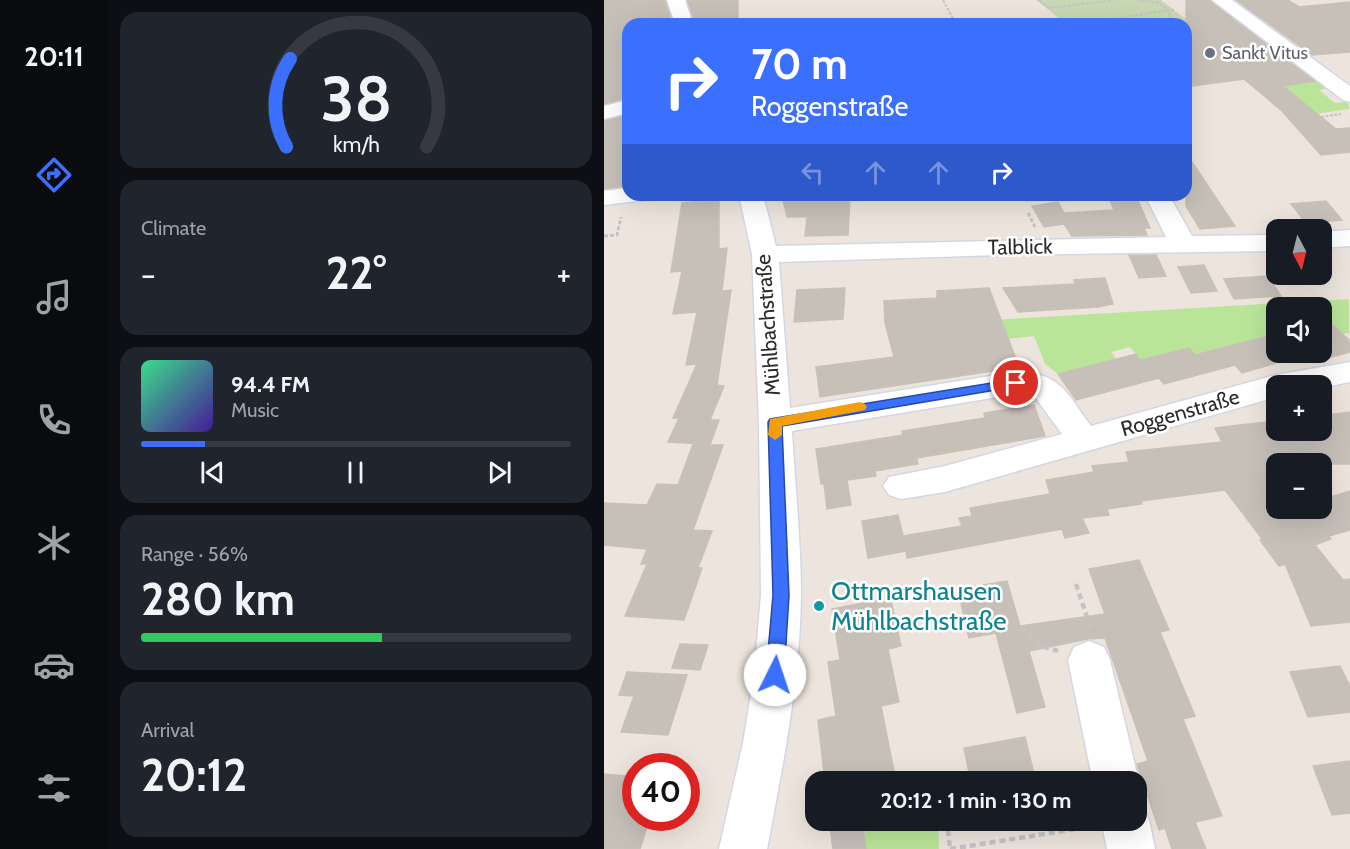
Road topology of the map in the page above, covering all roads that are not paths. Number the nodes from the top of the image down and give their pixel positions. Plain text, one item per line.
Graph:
1 (676, 0) edge
2 (1221, 0) edge
3 (682, 18) edge
4 (1350, 96) edge
5 (622, 108) edge
6 (604, 113) edge
7 (752, 201) edge
8 (1160, 201) edge
9 (1350, 237) edge
10 (1332, 239) edge
11 (1266, 243) edge
12 (1183, 245) junction
13 (765, 254) junction
14 (1350, 372) edge
15 (1332, 376) edge
16 (1266, 389) edge
17 (775, 422) junction
18 (1084, 440) junction
19 (901, 486) dead end
20 (1089, 660) road end
21 (1114, 771) edge
22 (1127, 831) edge
23 (743, 849) edge
24 (1131, 849) edge

1 - 3 street
2 - 4 street
5 - 6 street
7 - 13 street, Mühlbachstraße
8 - 12 street
9 - 10 street
11 - 12 street, Talblick
12 - 13 street, Talblick
13 - 17 street, Mühlbachstraße
14 - 15 street, Roggenstraße
16 - 18 street, Roggenstraße
17 - 18 street
17 - 23 street, Mühlbachstraße
18 - 19 street, Roggenstraße
20 - 21 street
22 - 24 street

